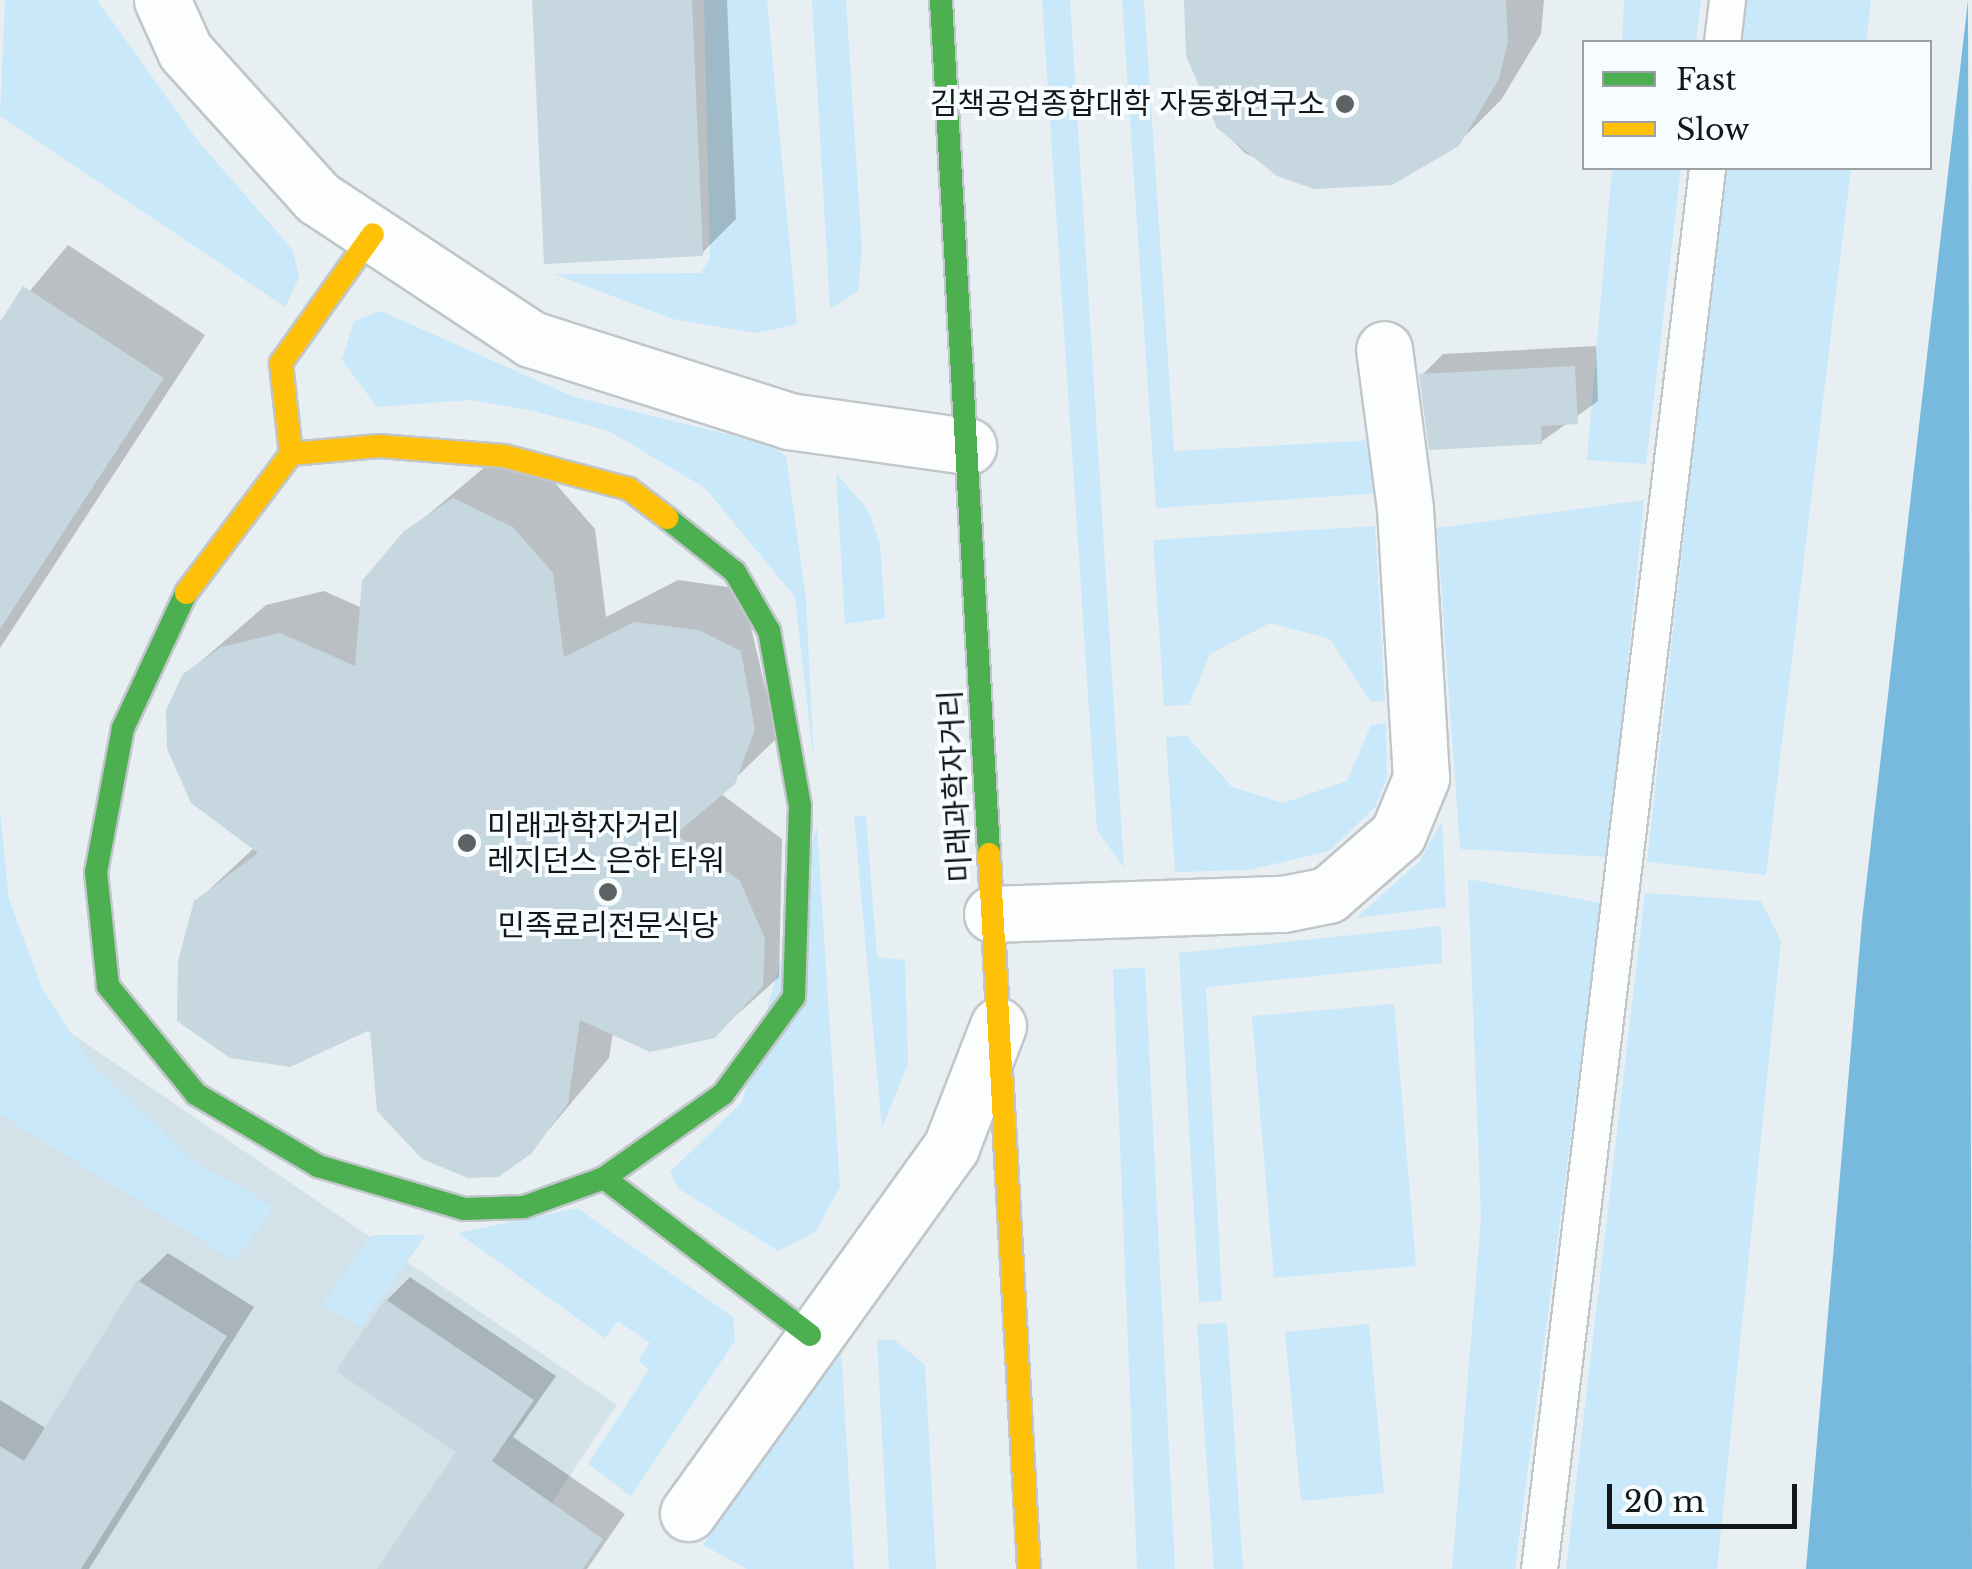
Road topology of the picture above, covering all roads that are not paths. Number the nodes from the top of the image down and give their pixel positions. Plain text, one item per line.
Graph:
1 (162, 0) edge
2 (941, 0) edge
3 (1728, 0) edge
4 (1722, 40) edge
5 (1707, 170) edge
6 (374, 234) junction
7 (1384, 349) dead end
8 (968, 446) junction
9 (291, 454) junction
10 (992, 914) junction
11 (998, 1026) junction
12 (604, 1178) junction
13 (810, 1334) junction
14 (688, 1513) dead end
15 (1029, 1569) edge
16 (1539, 1569) edge

1 - 6 street
2 - 8 street, 미래과학자거리
3 - 4 lane
5 - 16 lane
6 - 8 street
6 - 9 street
7 - 10 street
8 - 10 street, 미래과학자거리
9 - 12 street
9 - 12 street
10 - 11 street, 미래과학자거리
11 - 13 street
11 - 15 street, 미래과학자거리
12 - 13 street
13 - 14 street

